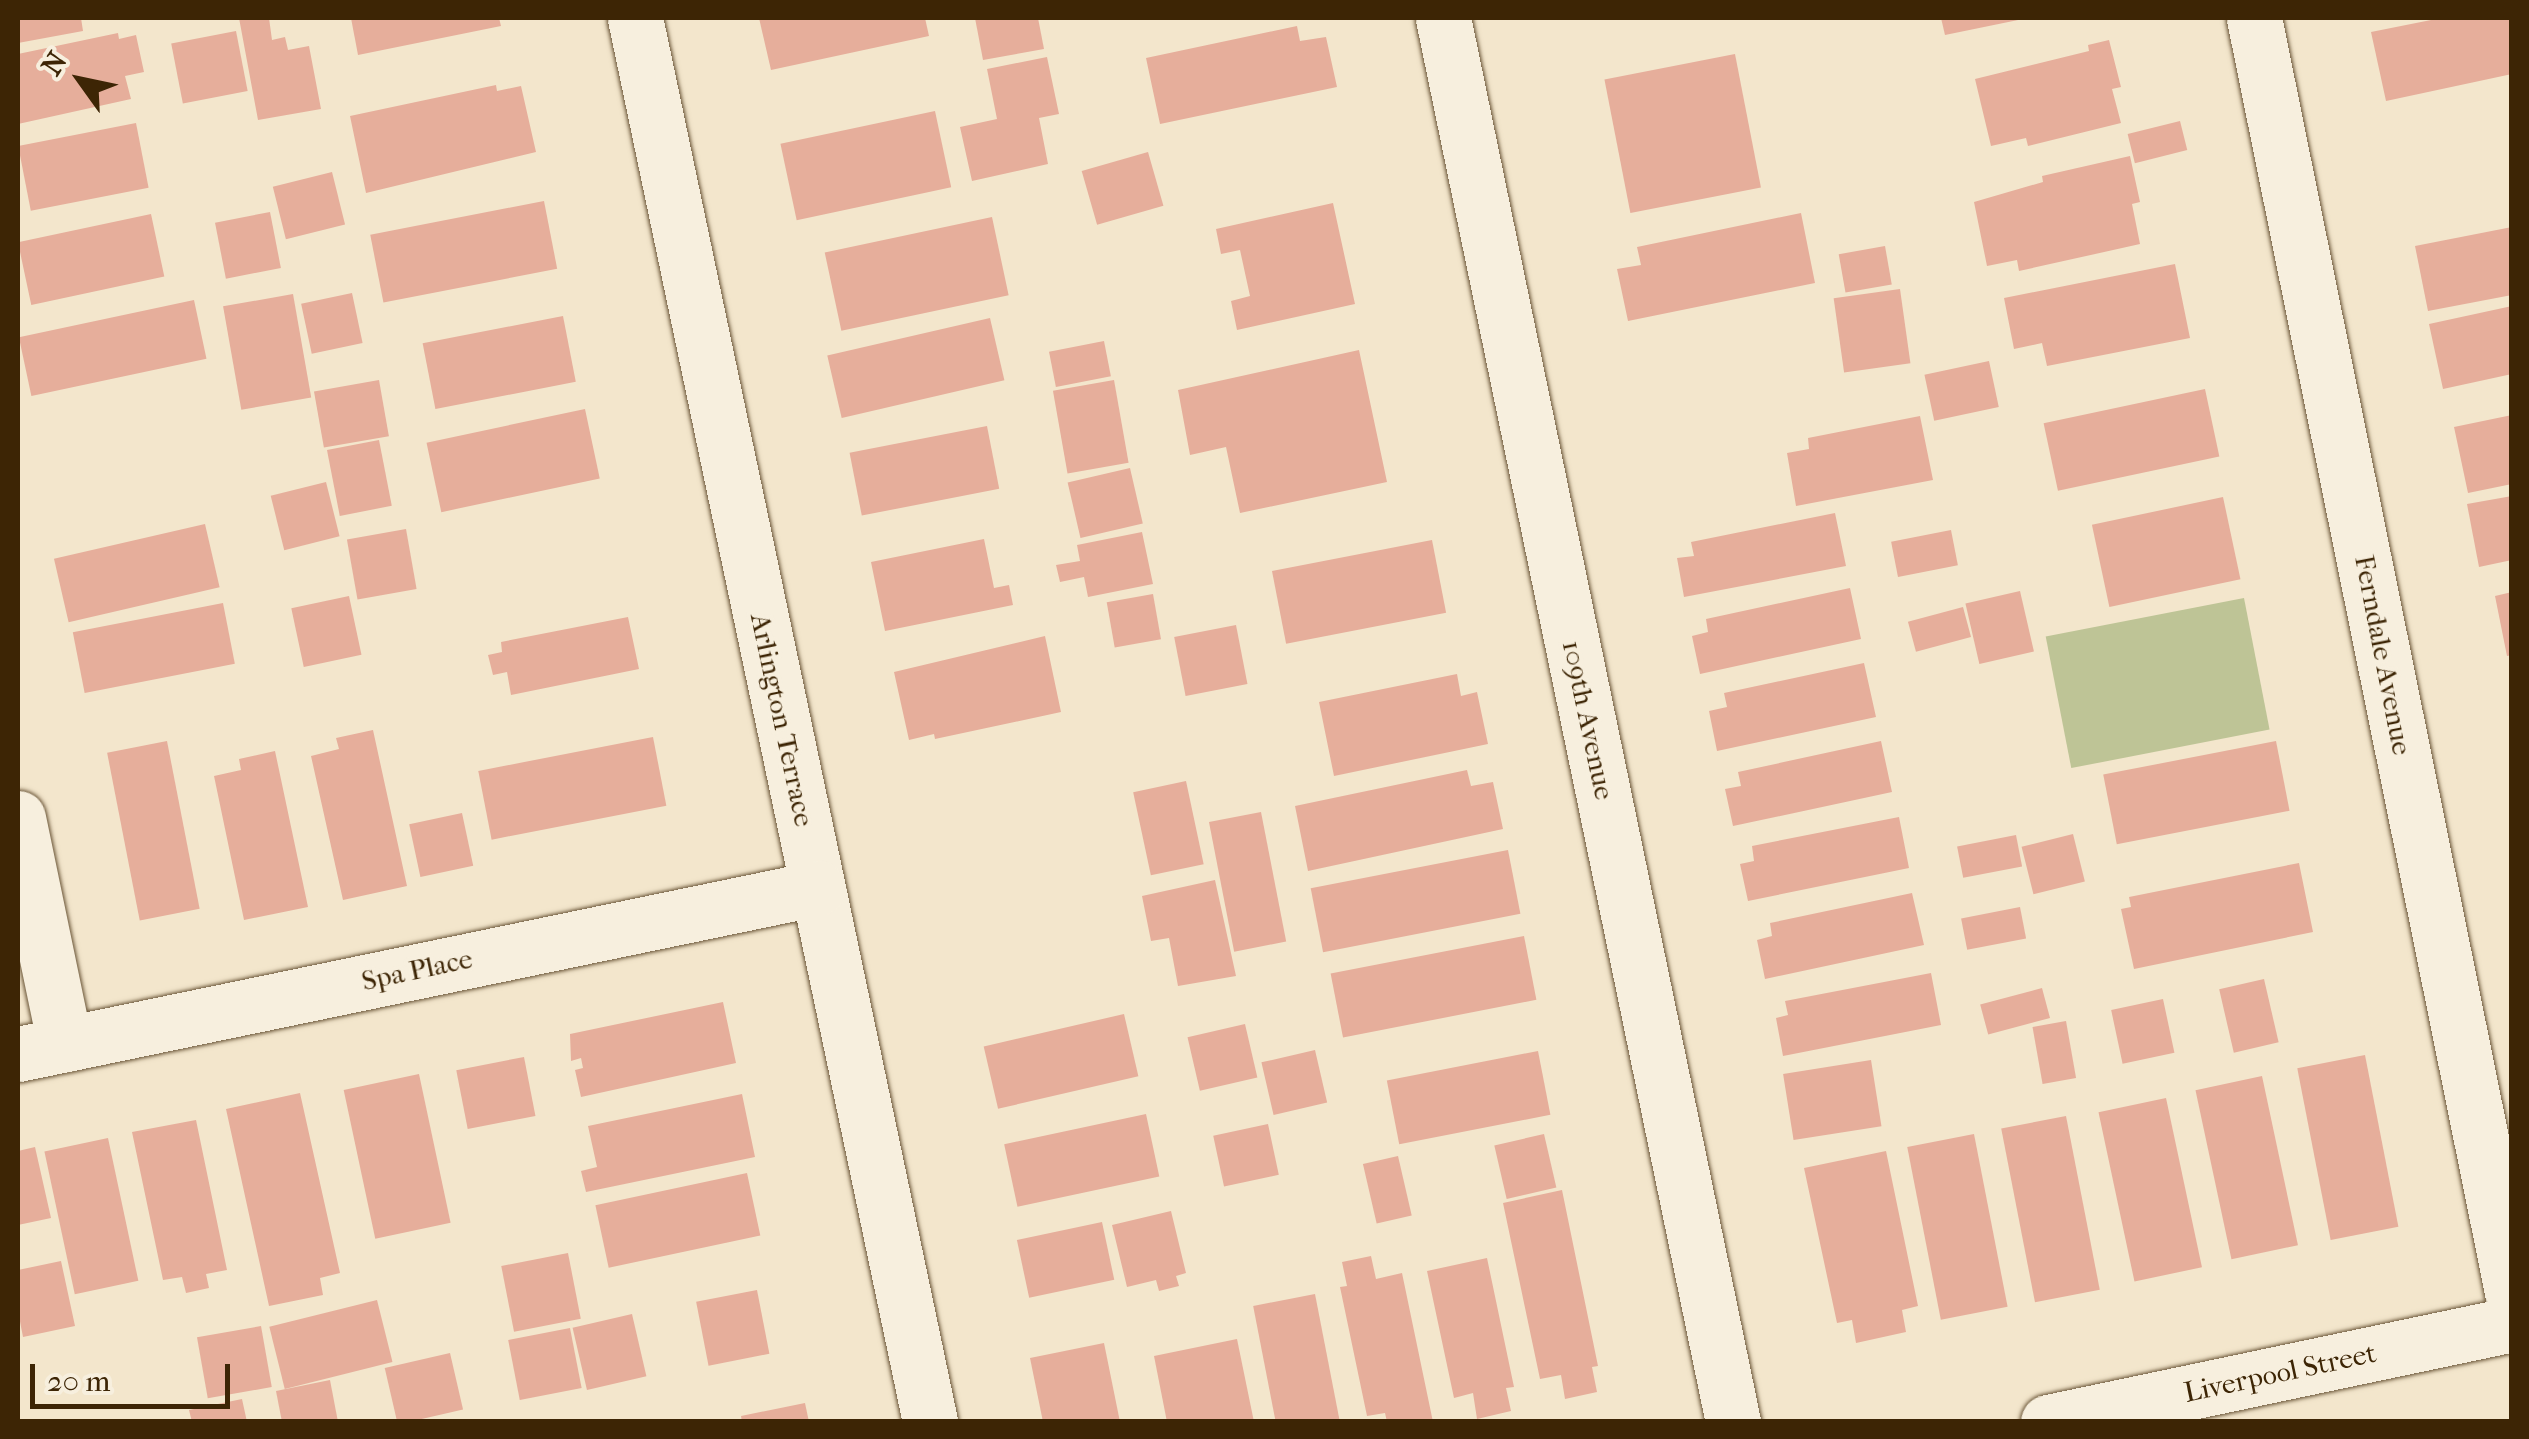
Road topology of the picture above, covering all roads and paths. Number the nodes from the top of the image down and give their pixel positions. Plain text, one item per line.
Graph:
1 (636, 18) edge
2 (1443, 18) edge
3 (2254, 18) edge
4 (18, 818) edge
5 (818, 888) junction
6 (41, 1049) edge
7 (2512, 1292) edge
8 (2512, 1324) edge
9 (930, 1422) edge
10 (1734, 1422) edge
11 (2048, 1422) edge

1 - 5 street, Arlington Terrace
2 - 10 street, 109th Avenue
3 - 7 street, Ferndale Avenue
4 - 6 street
5 - 6 street, Spa Place
5 - 9 street, Arlington Terrace
8 - 11 street, Liverpool Street

